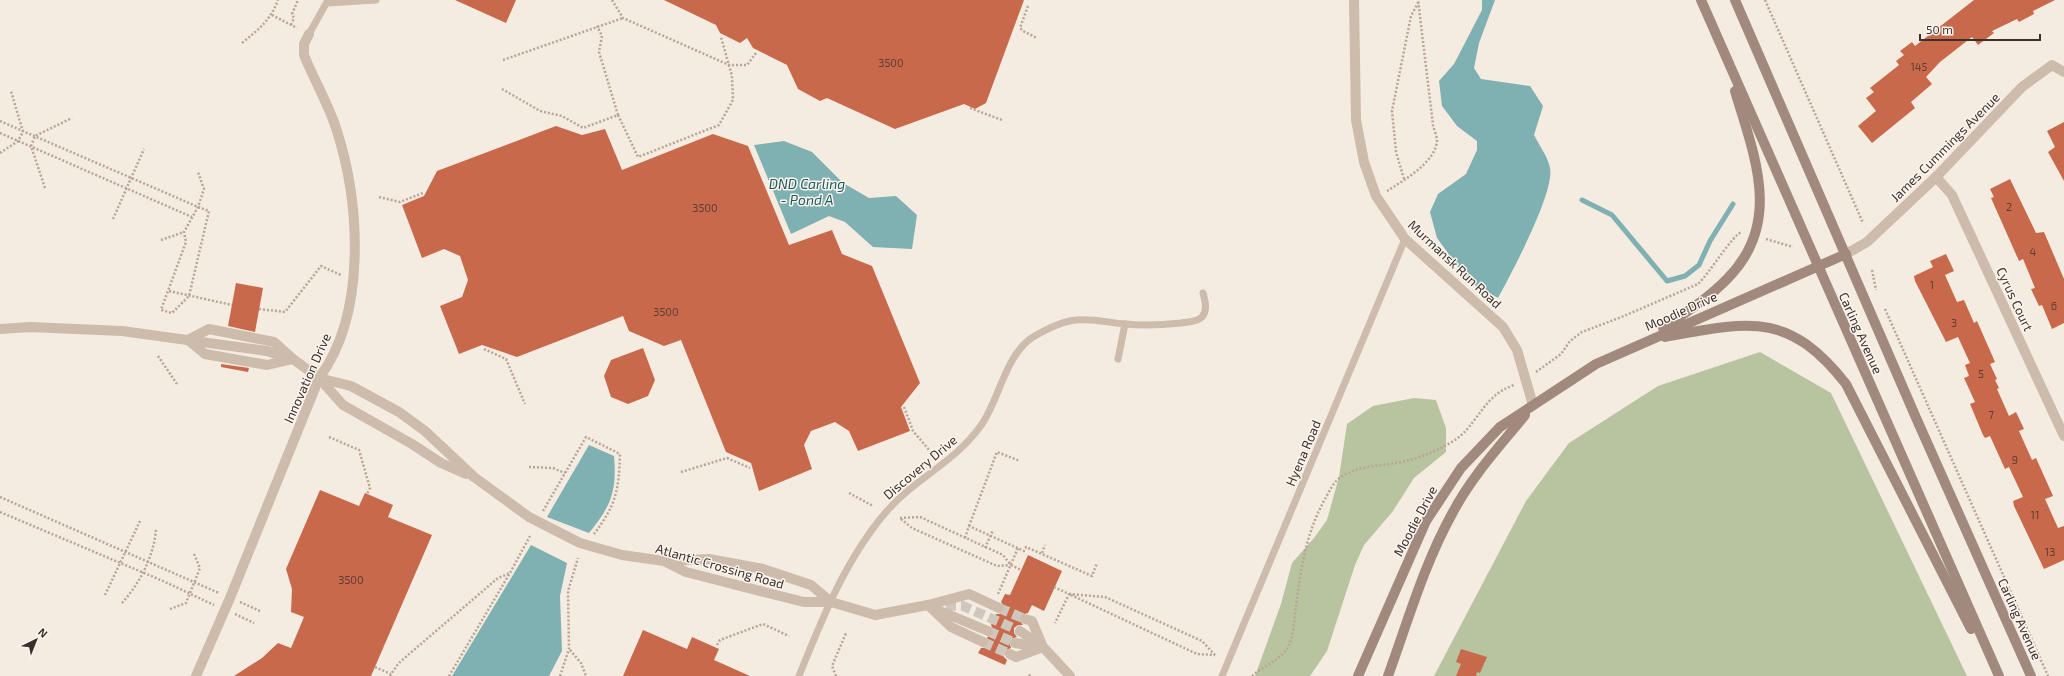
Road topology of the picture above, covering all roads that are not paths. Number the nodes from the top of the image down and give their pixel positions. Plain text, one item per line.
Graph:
1 (376, 0) edge
2 (1354, 0) edge
3 (1701, 0) edge
4 (1734, 0) edge
5 (328, 2) edge
6 (309, 34) joint
7 (1720, 43) junction
8 (2064, 72) edge
9 (1936, 177) junction
10 (1405, 239) junction
11 (1846, 254) junction
12 (1817, 266) junction
13 (1203, 293) dead end
14 (1125, 324) junction
15 (0, 329) edge
16 (188, 340) junction
17 (1647, 340) junction
18 (293, 359) junction
19 (1118, 359) dead end
20 (319, 378) junction
21 (1533, 405) junction
22 (2064, 436) edge
23 (474, 478) junction
24 (664, 561) junction
25 (831, 602) junction
26 (928, 605) junction
27 (999, 608) tunnel mouth
28 (1025, 619) tunnel mouth
29 (988, 631) tunnel mouth
30 (1020, 631) tunnel mouth
31 (983, 642) tunnel mouth
32 (1015, 643) tunnel mouth
33 (1043, 647) junction
34 (1010, 654) tunnel mouth
35 (196, 676) edge
36 (799, 676) edge
37 (1070, 676) edge
38 (1222, 676) edge
39 (1358, 676) edge
40 (1388, 676) edge
41 (1996, 676) edge
42 (1999, 676) edge
43 (2032, 676) edge

1 - 5 lane
2 - 10 street, Murmansk Run Road
3 - 7 main road, Carling Avenue
4 - 11 main road, Carling Avenue
5 - 6 lane
6 - 20 street, Innovation Drive
7 - 12 main road, Carling Avenue
7 - 17 main road
8 - 9 street, James Cummings Avenue
9 - 11 street, James Cummings Avenue
9 - 22 street, Cyrus Court
10 - 21 street, Murmansk Run Road
10 - 38 lane, Hyena Road
11 - 12 main road, Moodie Drive
11 - 43 main road, Carling Avenue
12 - 17 main road, Moodie Drive
12 - 42 main road, Carling Avenue
13 - 14 lane, Discovery Drive
14 - 19 lane
14 - 25 lane, Discovery Drive
15 - 16 street
16 - 18 street
16 - 18 street, Atlantic Crossing Road
17 - 21 main road, Moodie Drive
17 - 41 main road
18 - 20 street, Atlantic Crossing Road
20 - 23 street, Atlantic Crossing Road
20 - 23 street, Atlantic Crossing Road
20 - 35 street, Innovation Drive
21 - 39 main road, Moodie Drive
21 - 40 main road, Moodie Drive
23 - 24 street, Atlantic Crossing Road
24 - 25 street, Atlantic Crossing Road
24 - 25 street
25 - 26 street, Atlantic Crossing Road
25 - 36 lane, Discovery Drive
26 - 27 street, Atlantic Crossing Road
26 - 29 street
26 - 31 street
28 - 33 street
30 - 33 street
32 - 33 street
33 - 34 street
33 - 37 street

